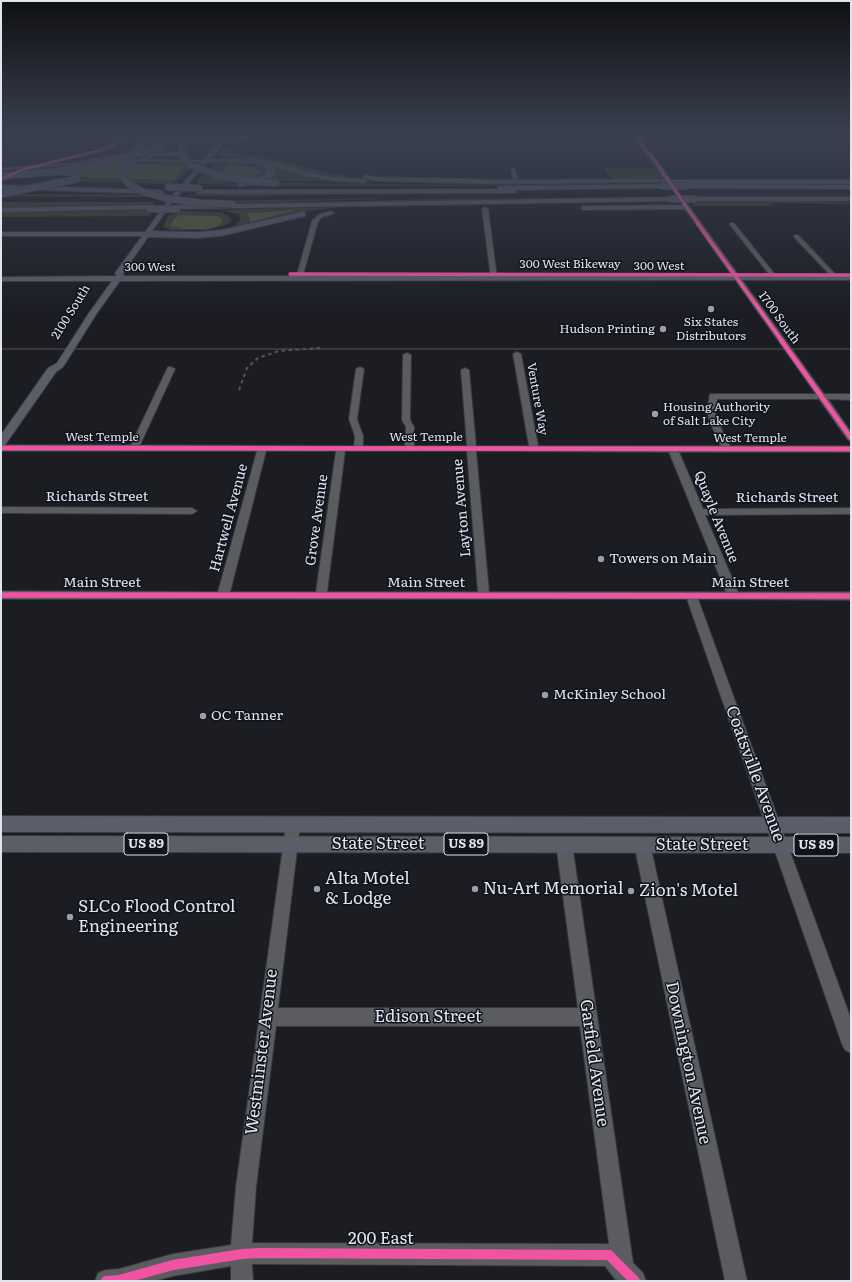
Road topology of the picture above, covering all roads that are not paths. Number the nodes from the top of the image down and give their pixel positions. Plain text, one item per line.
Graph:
1 (9, 195) edge
2 (149, 195) edge
3 (156, 195) edge
4 (166, 195) edge
5 (176, 195) edge
6 (600, 195) edge
7 (674, 195) edge
8 (741, 195) edge
9 (24, 199) dead end
10 (127, 199) dead end
11 (551, 199) junction
12 (851, 200) edge
13 (424, 204) junction
14 (686, 207) junction
15 (177, 208) junction
16 (583, 208) dead end
17 (485, 209) dead end
18 (1, 210) edge
19 (331, 213) dead end
20 (732, 224) dead end
21 (1, 234) edge
22 (146, 234) junction
23 (796, 236) dead end
24 (1, 276) edge
25 (115, 277) junction
26 (299, 278) junction
27 (494, 278) junction
28 (737, 278) junction
29 (775, 278) junction
30 (836, 278) junction
31 (851, 278) edge
32 (1, 279) edge
33 (517, 354) dead end
34 (407, 355) dead end
35 (172, 368) dead end
36 (360, 369) dead end
37 (465, 370) dead end
38 (822, 397) junction
39 (851, 397) edge
40 (851, 438) edge
41 (1, 443) edge
42 (1, 448) edge
43 (134, 448) junction
44 (262, 448) junction
45 (340, 448) junction
46 (358, 448) junction
47 (409, 448) junction
48 (534, 448) junction
49 (471, 449) junction
50 (673, 449) junction
51 (727, 449) junction
52 (851, 449) edge
53 (1, 510) edge
54 (192, 511) dead end
55 (851, 511) edge
56 (699, 512) junction
57 (1, 595) edge
58 (223, 595) junction
59 (321, 595) junction
60 (484, 595) junction
61 (691, 595) junction
62 (733, 595) junction
63 (851, 596) edge
64 (1, 824) edge
65 (293, 825) junction
66 (774, 825) junction
67 (851, 825) edge
68 (1, 844) edge
69 (290, 844) junction
70 (564, 844) junction
71 (642, 844) junction
72 (781, 845) junction
73 (851, 845) edge
74 (268, 1017) junction
75 (588, 1017) junction
76 (851, 1044) edge
77 (242, 1254) junction
78 (627, 1277) edge
79 (117, 1280) edge
80 (242, 1281) edge
81 (736, 1281) edge

1 - 9 highway
2 - 10 highway
3 - 11 highway, bridge
4 - 11 highway, bridge
5 - 22 main road, 2100 South
6 - 11 highway
7 - 14 street, 1700 South
8 - 12 highway
11 - 13 highway
13 - 15 highway
13 - 22 highway
14 - 16 street
14 - 28 street, 1700 South
15 - 18 highway, bridge
15 - 22 highway
17 - 27 street
19 - 26 street
20 - 29 street
21 - 22 street
22 - 25 main road, 2100 South
23 - 30 street
24 - 25 main road, 300 West
25 - 26 main road, 300 West
25 - 32 main road, 300 West
25 - 41 main road, 2100 South
26 - 27 main road, 300 West
27 - 28 main road, 300 West
28 - 29 main road, 300 West
28 - 38 street, 1700 South
29 - 30 main road, 300 West
30 - 31 main road, 300 West
33 - 48 street, Venture Way
34 - 47 street
35 - 43 street
36 - 46 street
37 - 49 street, Layton Avenue
38 - 39 street
38 - 40 street, 1700 South
38 - 51 street
42 - 43 street, West Temple
43 - 44 street, West Temple
44 - 45 street, West Temple
44 - 58 street, Hartwell Avenue
45 - 46 street, West Temple
45 - 59 street, Grove Avenue
46 - 47 street, West Temple
47 - 49 street, West Temple
48 - 49 street, West Temple
48 - 50 street, West Temple
49 - 60 street, Layton Avenue
50 - 51 street, West Temple
50 - 56 street, Quayle Avenue
51 - 52 street, West Temple
53 - 54 street, Richards Street
55 - 56 street, Richards Street
56 - 62 street, Quayle Avenue
57 - 58 street, Main Street
58 - 59 street, Main Street
59 - 60 street, Main Street
60 - 61 street, Main Street
61 - 62 street, Main Street
61 - 66 street, Coatsville Avenue
62 - 63 street, Main Street
64 - 65 main road, State Street / US 89
65 - 66 main road, State Street / US 89
65 - 69 street, Westminster Avenue
66 - 67 main road, State Street / US 89
66 - 72 street, Coatsville Avenue
68 - 69 main road, State Street / US 89
69 - 70 main road, State Street / US 89
69 - 74 street, Westminster Avenue
70 - 71 main road, State Street / US 89
70 - 75 street, Garfield Avenue
71 - 72 main road, State Street / US 89
71 - 81 street, Downington Avenue
72 - 73 main road, State Street / US 89
72 - 76 street, Coatsville Avenue
74 - 75 street, Edison Street
74 - 77 street, Westminster Avenue
75 - 78 street, Garfield Avenue
77 - 78 street, 200 East
77 - 79 street, 200 East
77 - 80 street, Westminster Avenue

